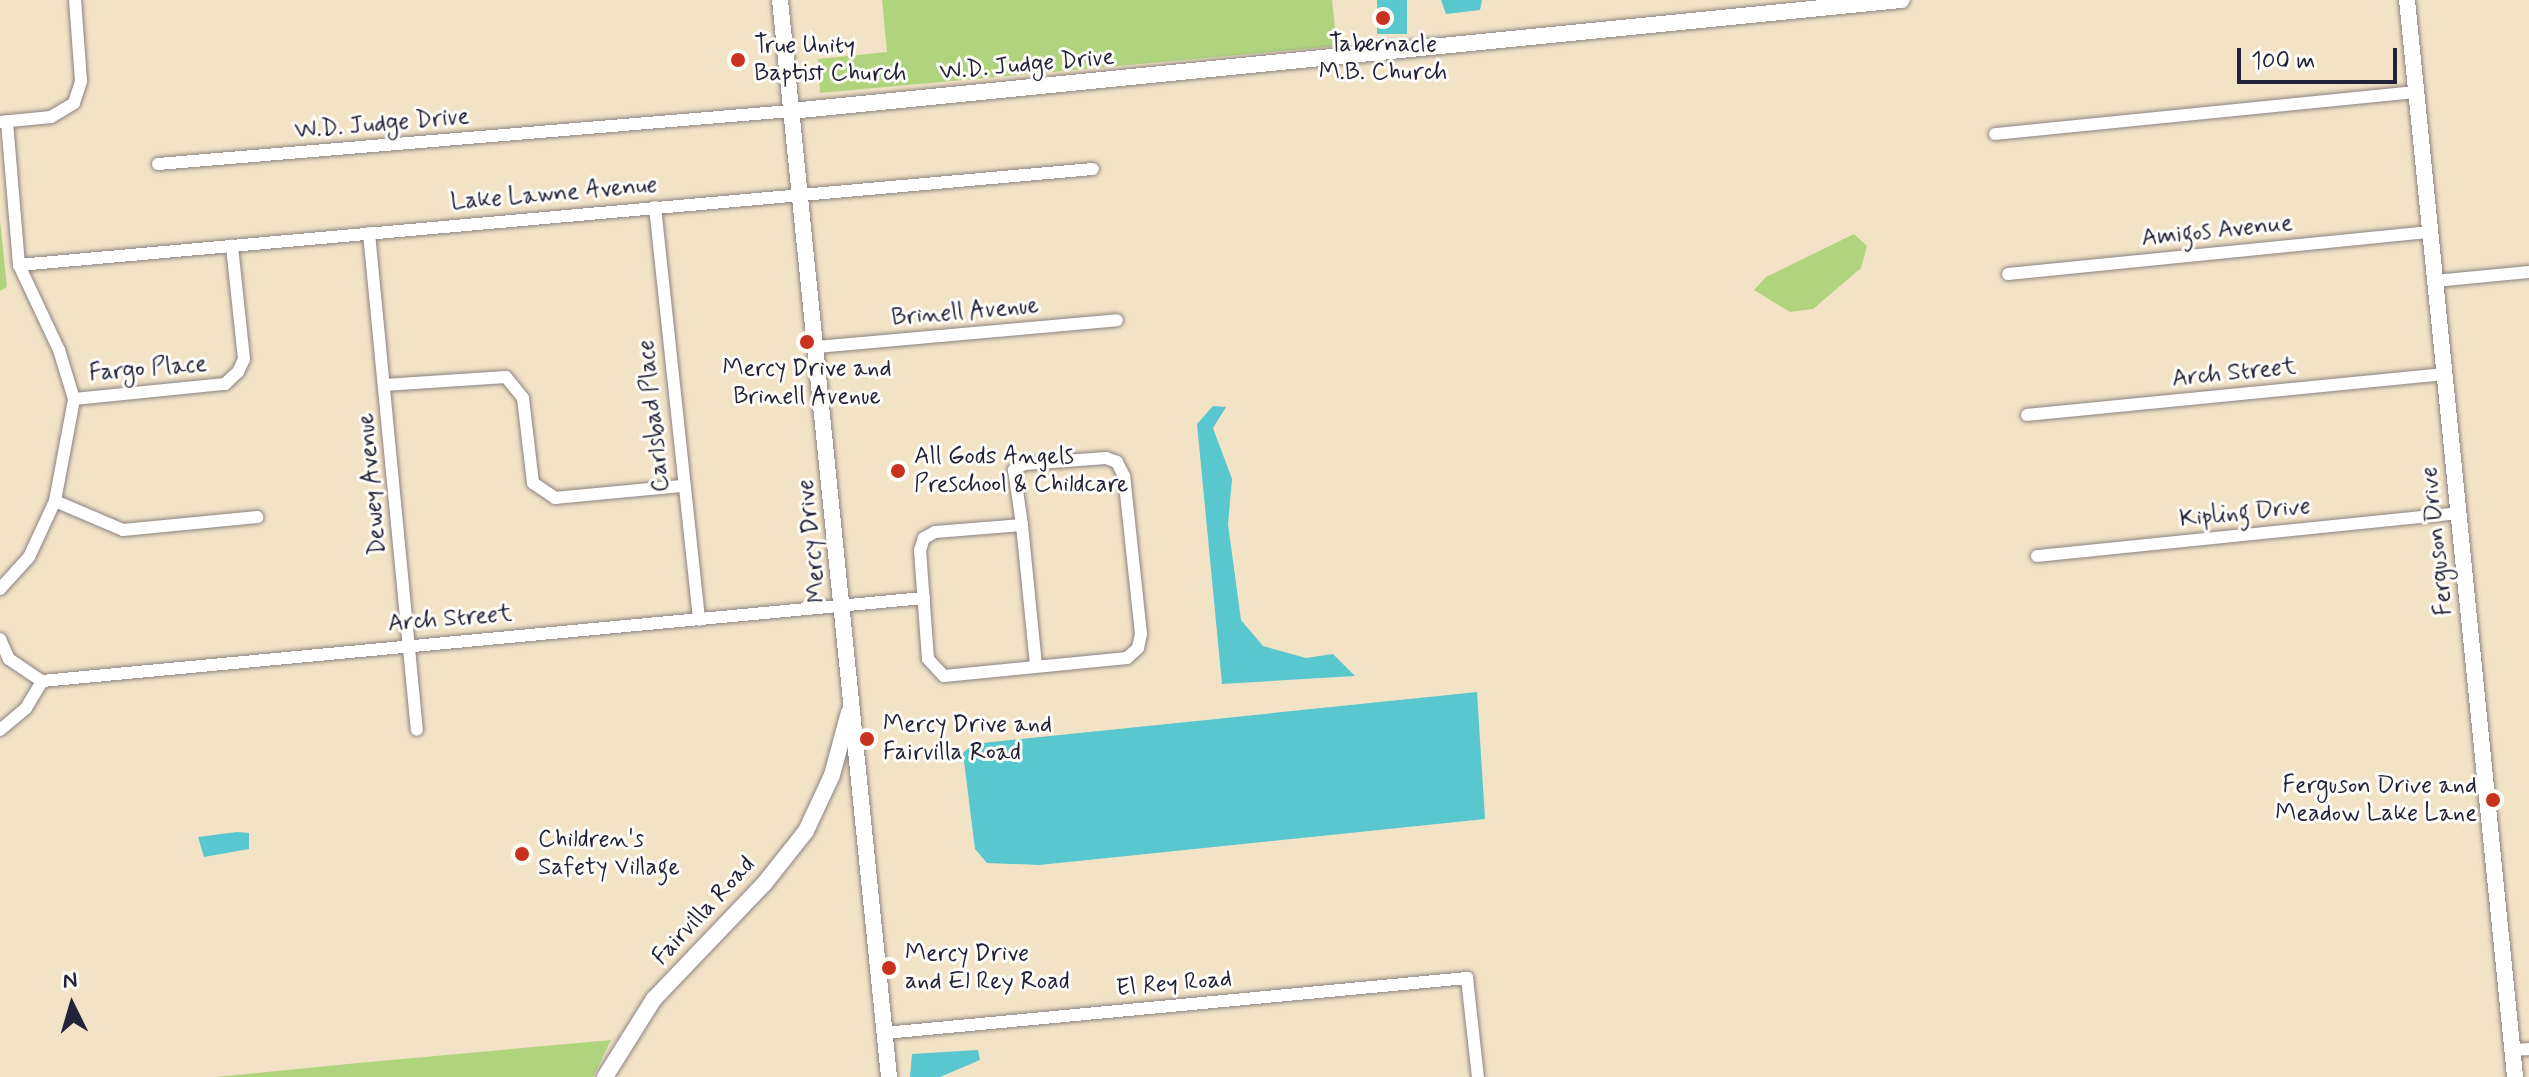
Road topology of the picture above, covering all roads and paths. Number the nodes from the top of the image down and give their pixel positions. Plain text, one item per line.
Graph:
1 (75, 0) edge
2 (780, 0) edge
3 (1901, 0) edge
4 (2407, 0) edge
5 (2417, 92) junction
6 (791, 111) junction
7 (4, 122) edge
8 (1995, 134) dead end
9 (158, 164) dead end
10 (1093, 169) dead end
11 (798, 194) junction
12 (655, 207) junction
13 (2430, 232) junction
14 (369, 233) junction
15 (232, 246) junction
16 (19, 265) junction
17 (2529, 272) edge
18 (2008, 274) dead end
19 (2435, 281) junction
20 (1117, 320) dead end
21 (817, 347) junction
22 (2444, 374) junction
23 (384, 385) junction
24 (74, 399) junction
25 (2027, 415) dead end
26 (683, 486) junction
27 (55, 501) junction
28 (2458, 513) junction
29 (257, 517) dead end
30 (1022, 525) junction
31 (2037, 556) dead end
32 (0, 589) edge
33 (924, 598) junction
34 (842, 606) junction
35 (699, 620) junction
36 (0, 639) edge
37 (409, 644) junction
38 (1036, 666) junction
39 (42, 681) junction
40 (852, 703) junction
41 (0, 730) edge
42 (417, 730) dead end
43 (858, 767) junction
44 (832, 775) junction
45 (885, 1033) junction
46 (2521, 1050) edge
47 (605, 1077) edge
48 (889, 1077) edge
49 (1478, 1077) edge
50 (2515, 1077) edge

1 - 7 street
2 - 6 street, Mercy Drive
3 - 6 street, W.D. Judge Drive
4 - 5 street, Ferguson Drive
5 - 8 street
5 - 13 street, Ferguson Drive
6 - 9 street, W.D. Judge Drive
6 - 11 street, Mercy Drive
7 - 16 street
10 - 11 street, Lake Lawne Avenue
11 - 12 street, Lake Lawne Avenue
11 - 21 street, Mercy Drive
12 - 14 street, Lake Lawne Avenue
12 - 26 street, Carlsbad Place
13 - 18 street, Amigos Avenue
13 - 19 street, Ferguson Drive
14 - 15 street, Lake Lawne Avenue
14 - 23 street, Dewey Avenue
15 - 16 street, Lake Lawne Avenue
15 - 24 street, Fargo Place
16 - 24 street
17 - 19 street
19 - 22 street, Ferguson Drive
20 - 21 street, Brinell Avenue
21 - 34 street, Mercy Drive
22 - 25 street, Arch Street
22 - 28 street, Ferguson Drive
23 - 26 street
23 - 37 street, Dewey Avenue
24 - 27 street
26 - 35 street, Carlsbad Place
27 - 29 street
27 - 32 street
28 - 31 street, Kipling Drive
28 - 46 street, Ferguson Drive
30 - 33 street
30 - 38 street
30 - 38 street
33 - 34 street, Arch Street
33 - 38 street
34 - 35 street, Arch Street
34 - 40 street, Mercy Drive
35 - 37 street, Arch Street
36 - 39 street
37 - 39 street, Arch Street
37 - 42 street, Dewey Avenue
39 - 41 street
40 - 43 street, Mercy Drive
40 - 44 street, Fairvilla Road
43 - 44 street
43 - 45 street, Mercy Drive
44 - 47 street, Fairvilla Road
45 - 48 street, Mercy Drive
45 - 49 street, El Rey Road
46 - 50 street, Ferguson Drive

